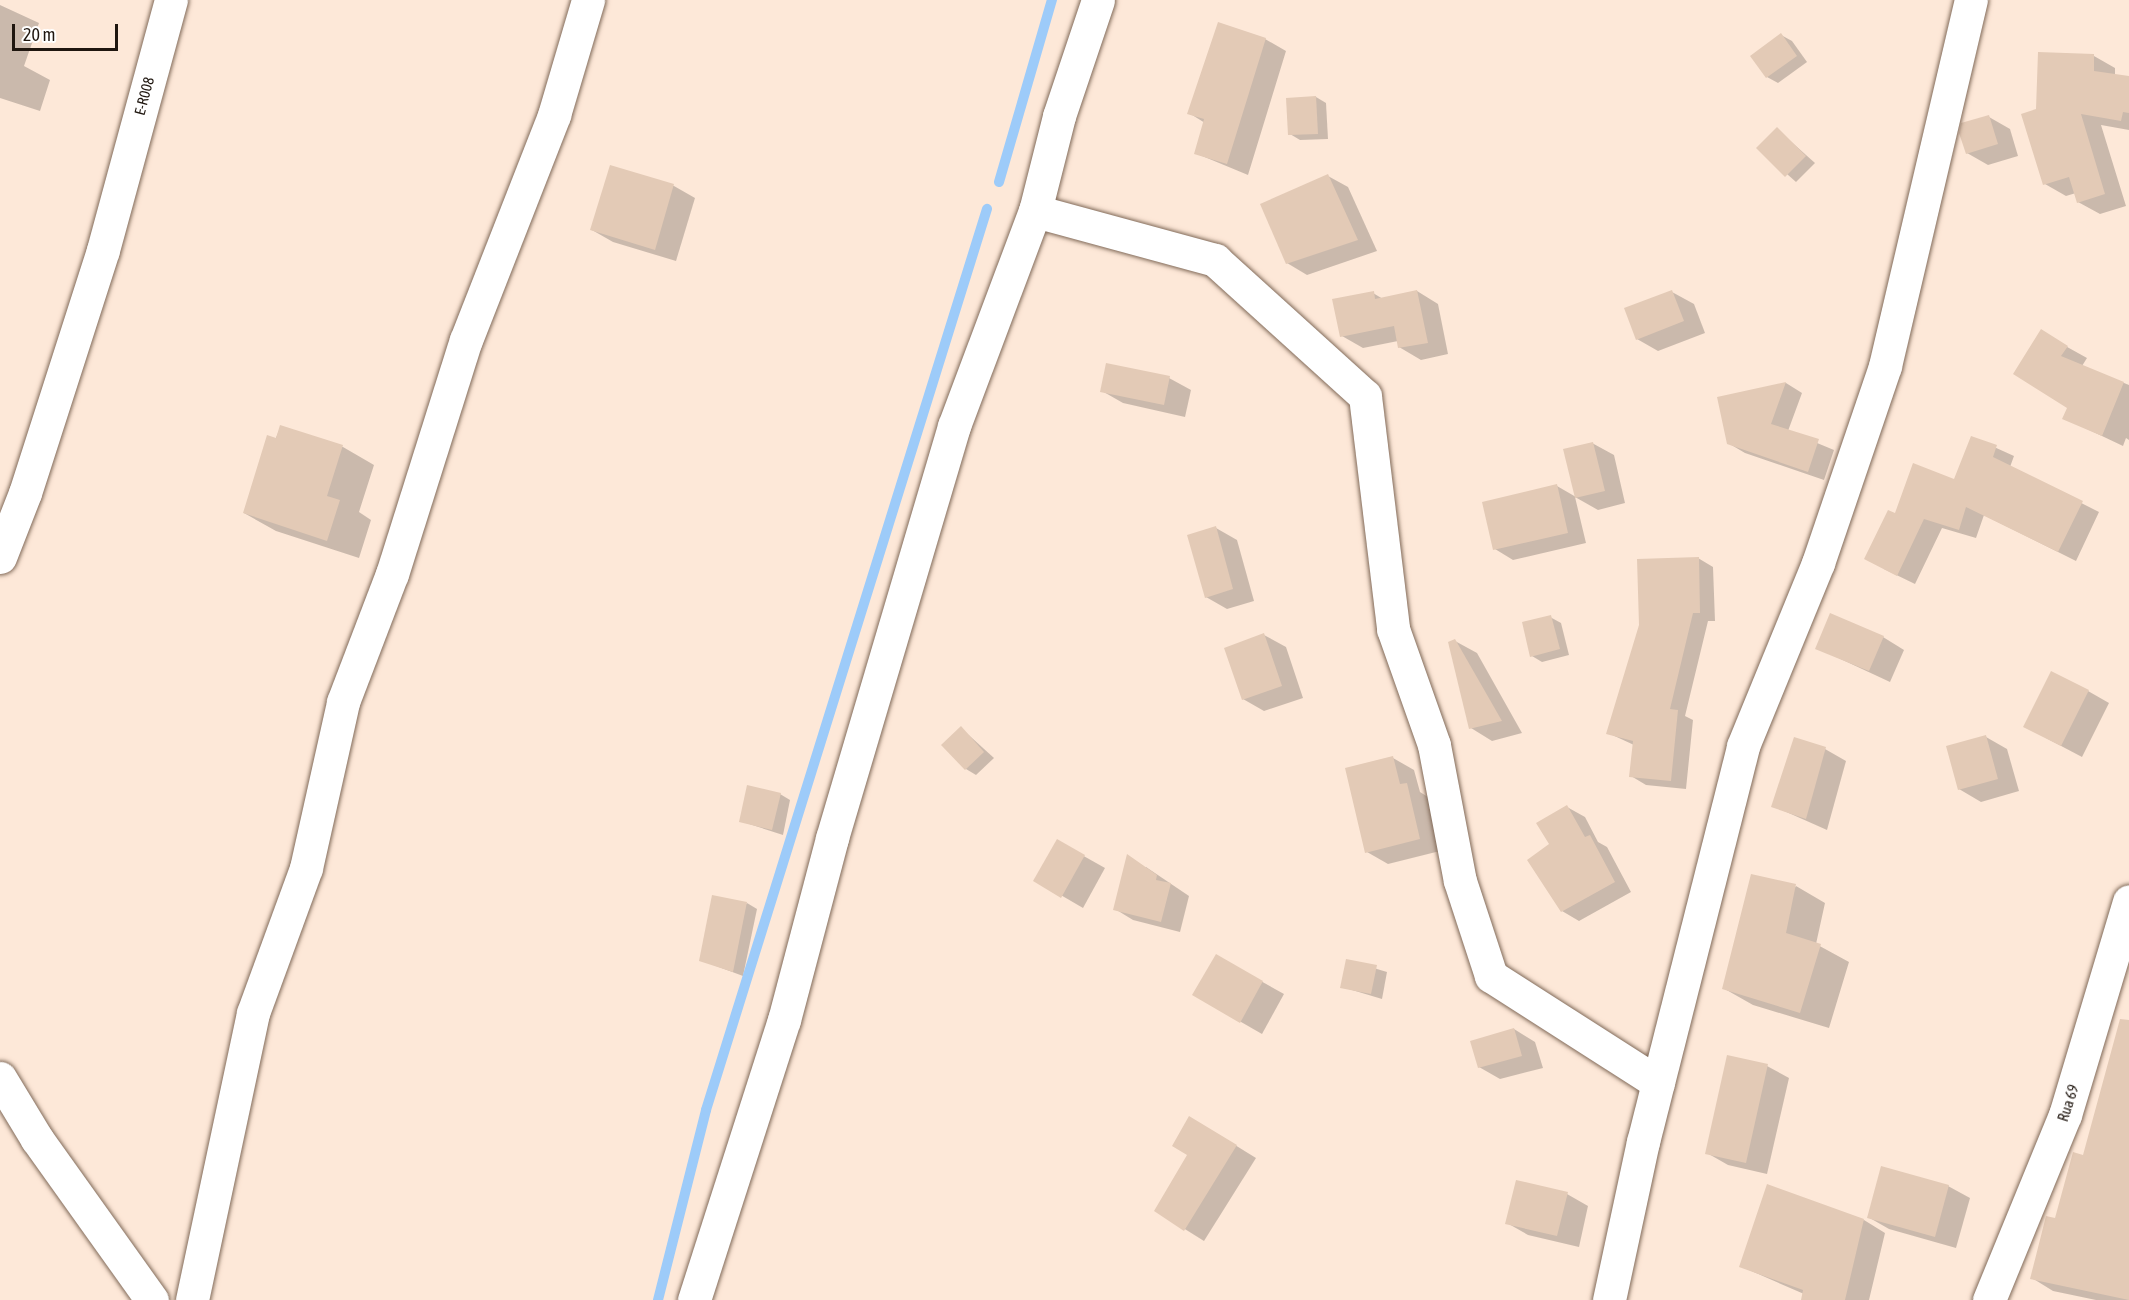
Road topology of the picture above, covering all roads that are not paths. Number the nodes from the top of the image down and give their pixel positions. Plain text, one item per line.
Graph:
1 (171, 0) edge
2 (588, 0) edge
3 (1098, 0) edge
4 (1971, 0) edge
5 (1035, 211) junction
6 (0, 557) edge
7 (2129, 901) edge
8 (0, 1078) edge
9 (1658, 1083) junction
10 (152, 1300) edge
11 (192, 1300) edge
12 (694, 1300) edge
13 (1609, 1300) edge
14 (1989, 1300) edge

1 - 6 street, E-R008
2 - 11 street
3 - 5 street
4 - 9 street
5 - 9 street
5 - 12 street
7 - 14 street, Rua 69
8 - 10 street
9 - 13 street

